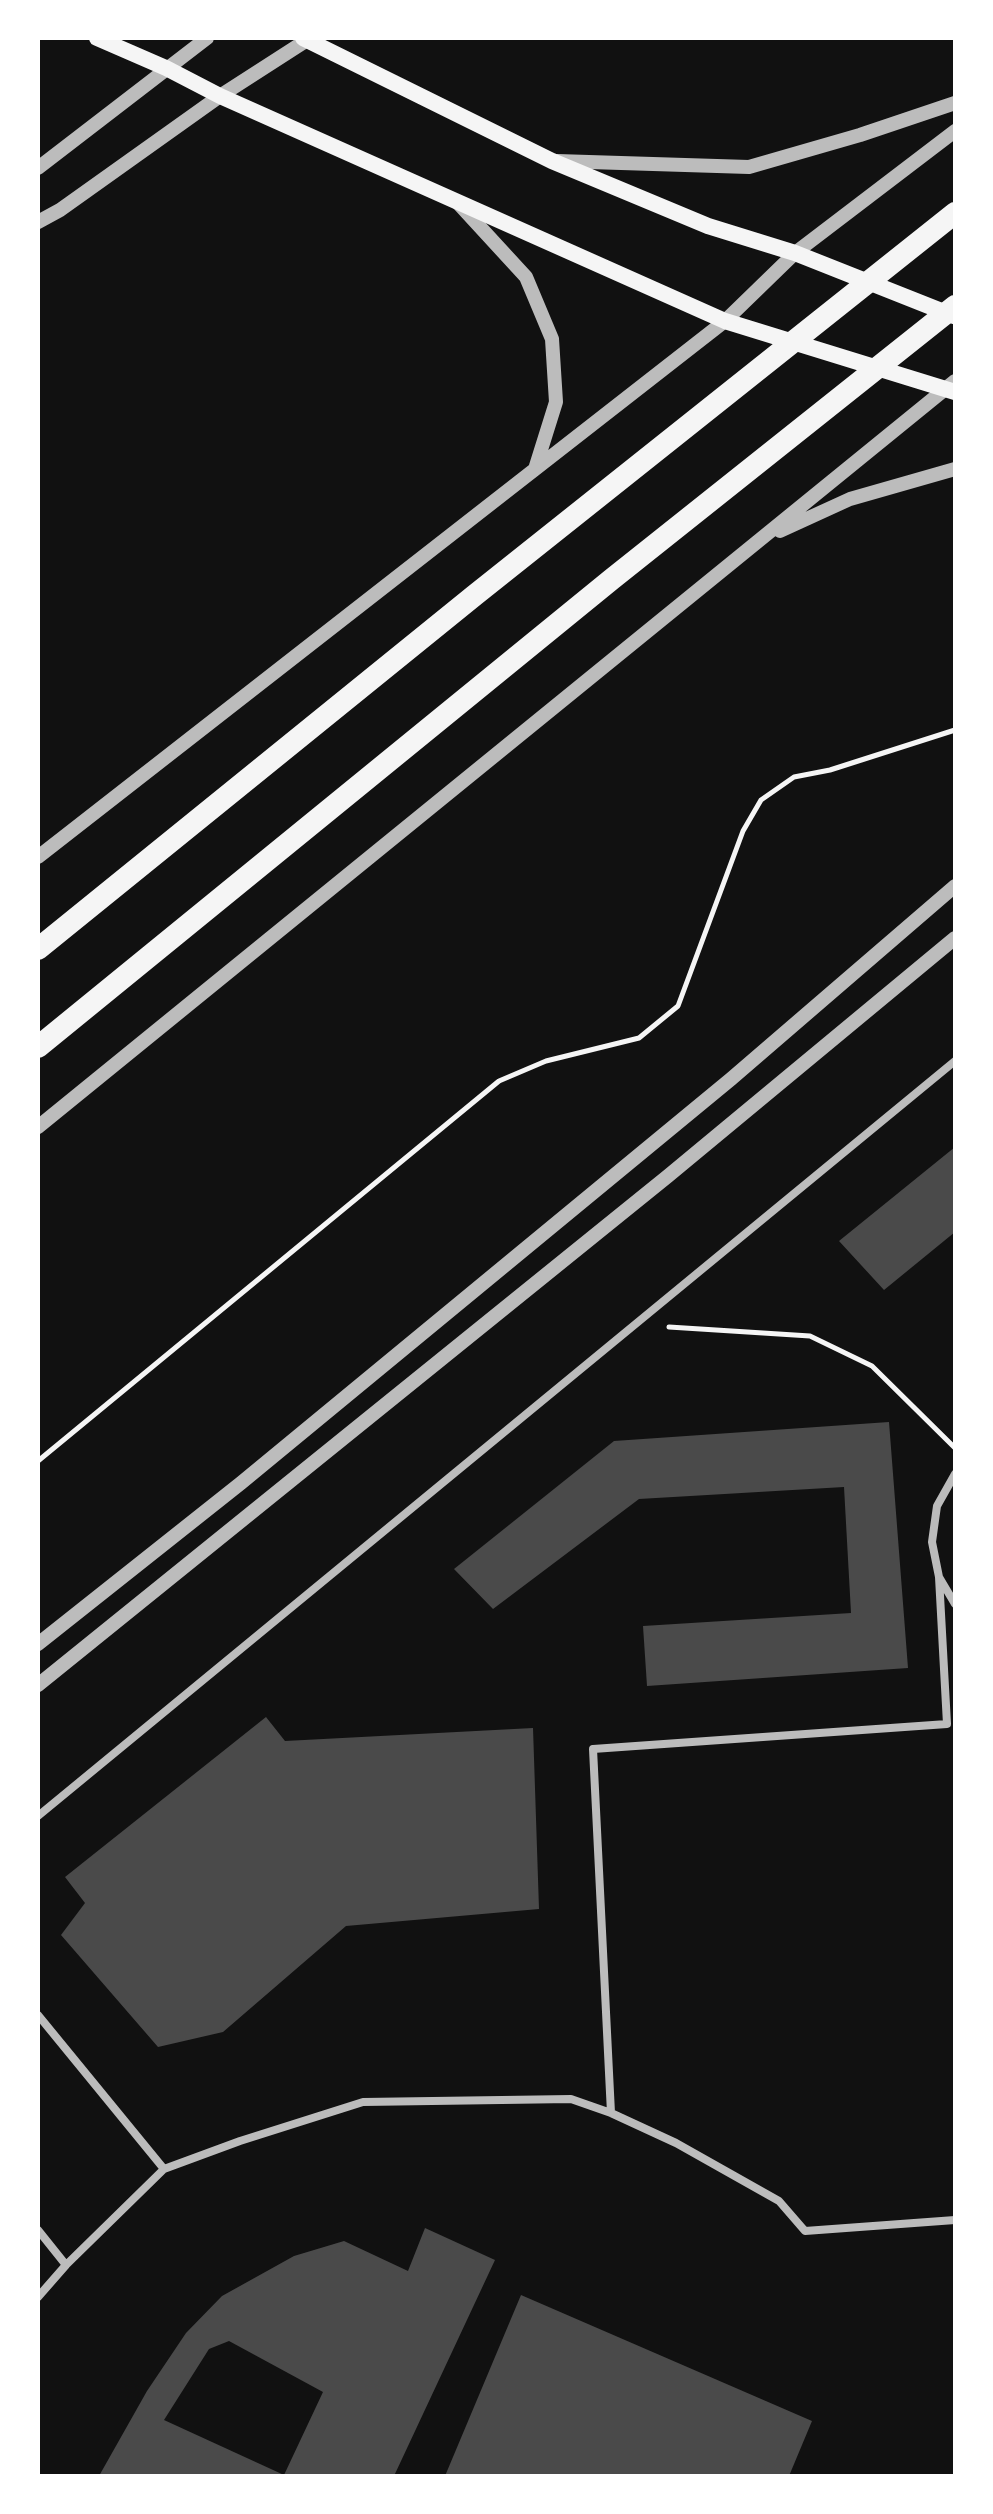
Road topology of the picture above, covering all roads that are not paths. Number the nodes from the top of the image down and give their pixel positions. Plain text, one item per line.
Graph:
1 (97, 38) edge
2 (207, 38) edge
3 (305, 39) edge
4 (166, 68) junction
5 (220, 96) junction
6 (955, 103) edge
7 (955, 131) edge
8 (552, 161) junction
9 (38, 168) edge
10 (458, 202) junction
11 (955, 213) edge
12 (38, 222) edge
13 (795, 253) junction
14 (955, 306) edge
15 (955, 317) edge
16 (725, 321) junction
17 (952, 388) edge
18 (535, 469) junction
19 (955, 469) edge
20 (761, 539) junction
21 (38, 857) edge
22 (955, 886) edge
23 (955, 938) edge
24 (38, 949) edge
25 (38, 1047) edge
26 (955, 1061) edge
27 (38, 1127) edge
28 (955, 1474) edge
29 (939, 1577) junction
30 (955, 1604) edge
31 (38, 1644) edge
32 (38, 1685) edge
33 (38, 1816) edge
34 (38, 2015) edge
35 (611, 2113) junction
36 (164, 2169) junction
37 (955, 2220) edge
38 (38, 2230) edge
39 (66, 2265) junction
40 (38, 2297) edge

1 - 4 main road
2 - 4 street
3 - 5 street
3 - 8 main road
4 - 5 main road
4 - 9 street
5 - 10 main road
5 - 12 street
6 - 8 street
7 - 13 street
8 - 13 main road
10 - 16 main road
10 - 18 street
11 - 24 highway
13 - 15 main road
13 - 16 street
14 - 25 highway
16 - 17 main road
16 - 18 street
17 - 20 street
18 - 21 street
19 - 20 street
20 - 27 street
22 - 31 street
23 - 32 street
26 - 33 street
28 - 29 street
29 - 30 street
29 - 35 street
34 - 36 street
35 - 36 street
35 - 37 street
36 - 39 street
38 - 39 street
39 - 40 street

